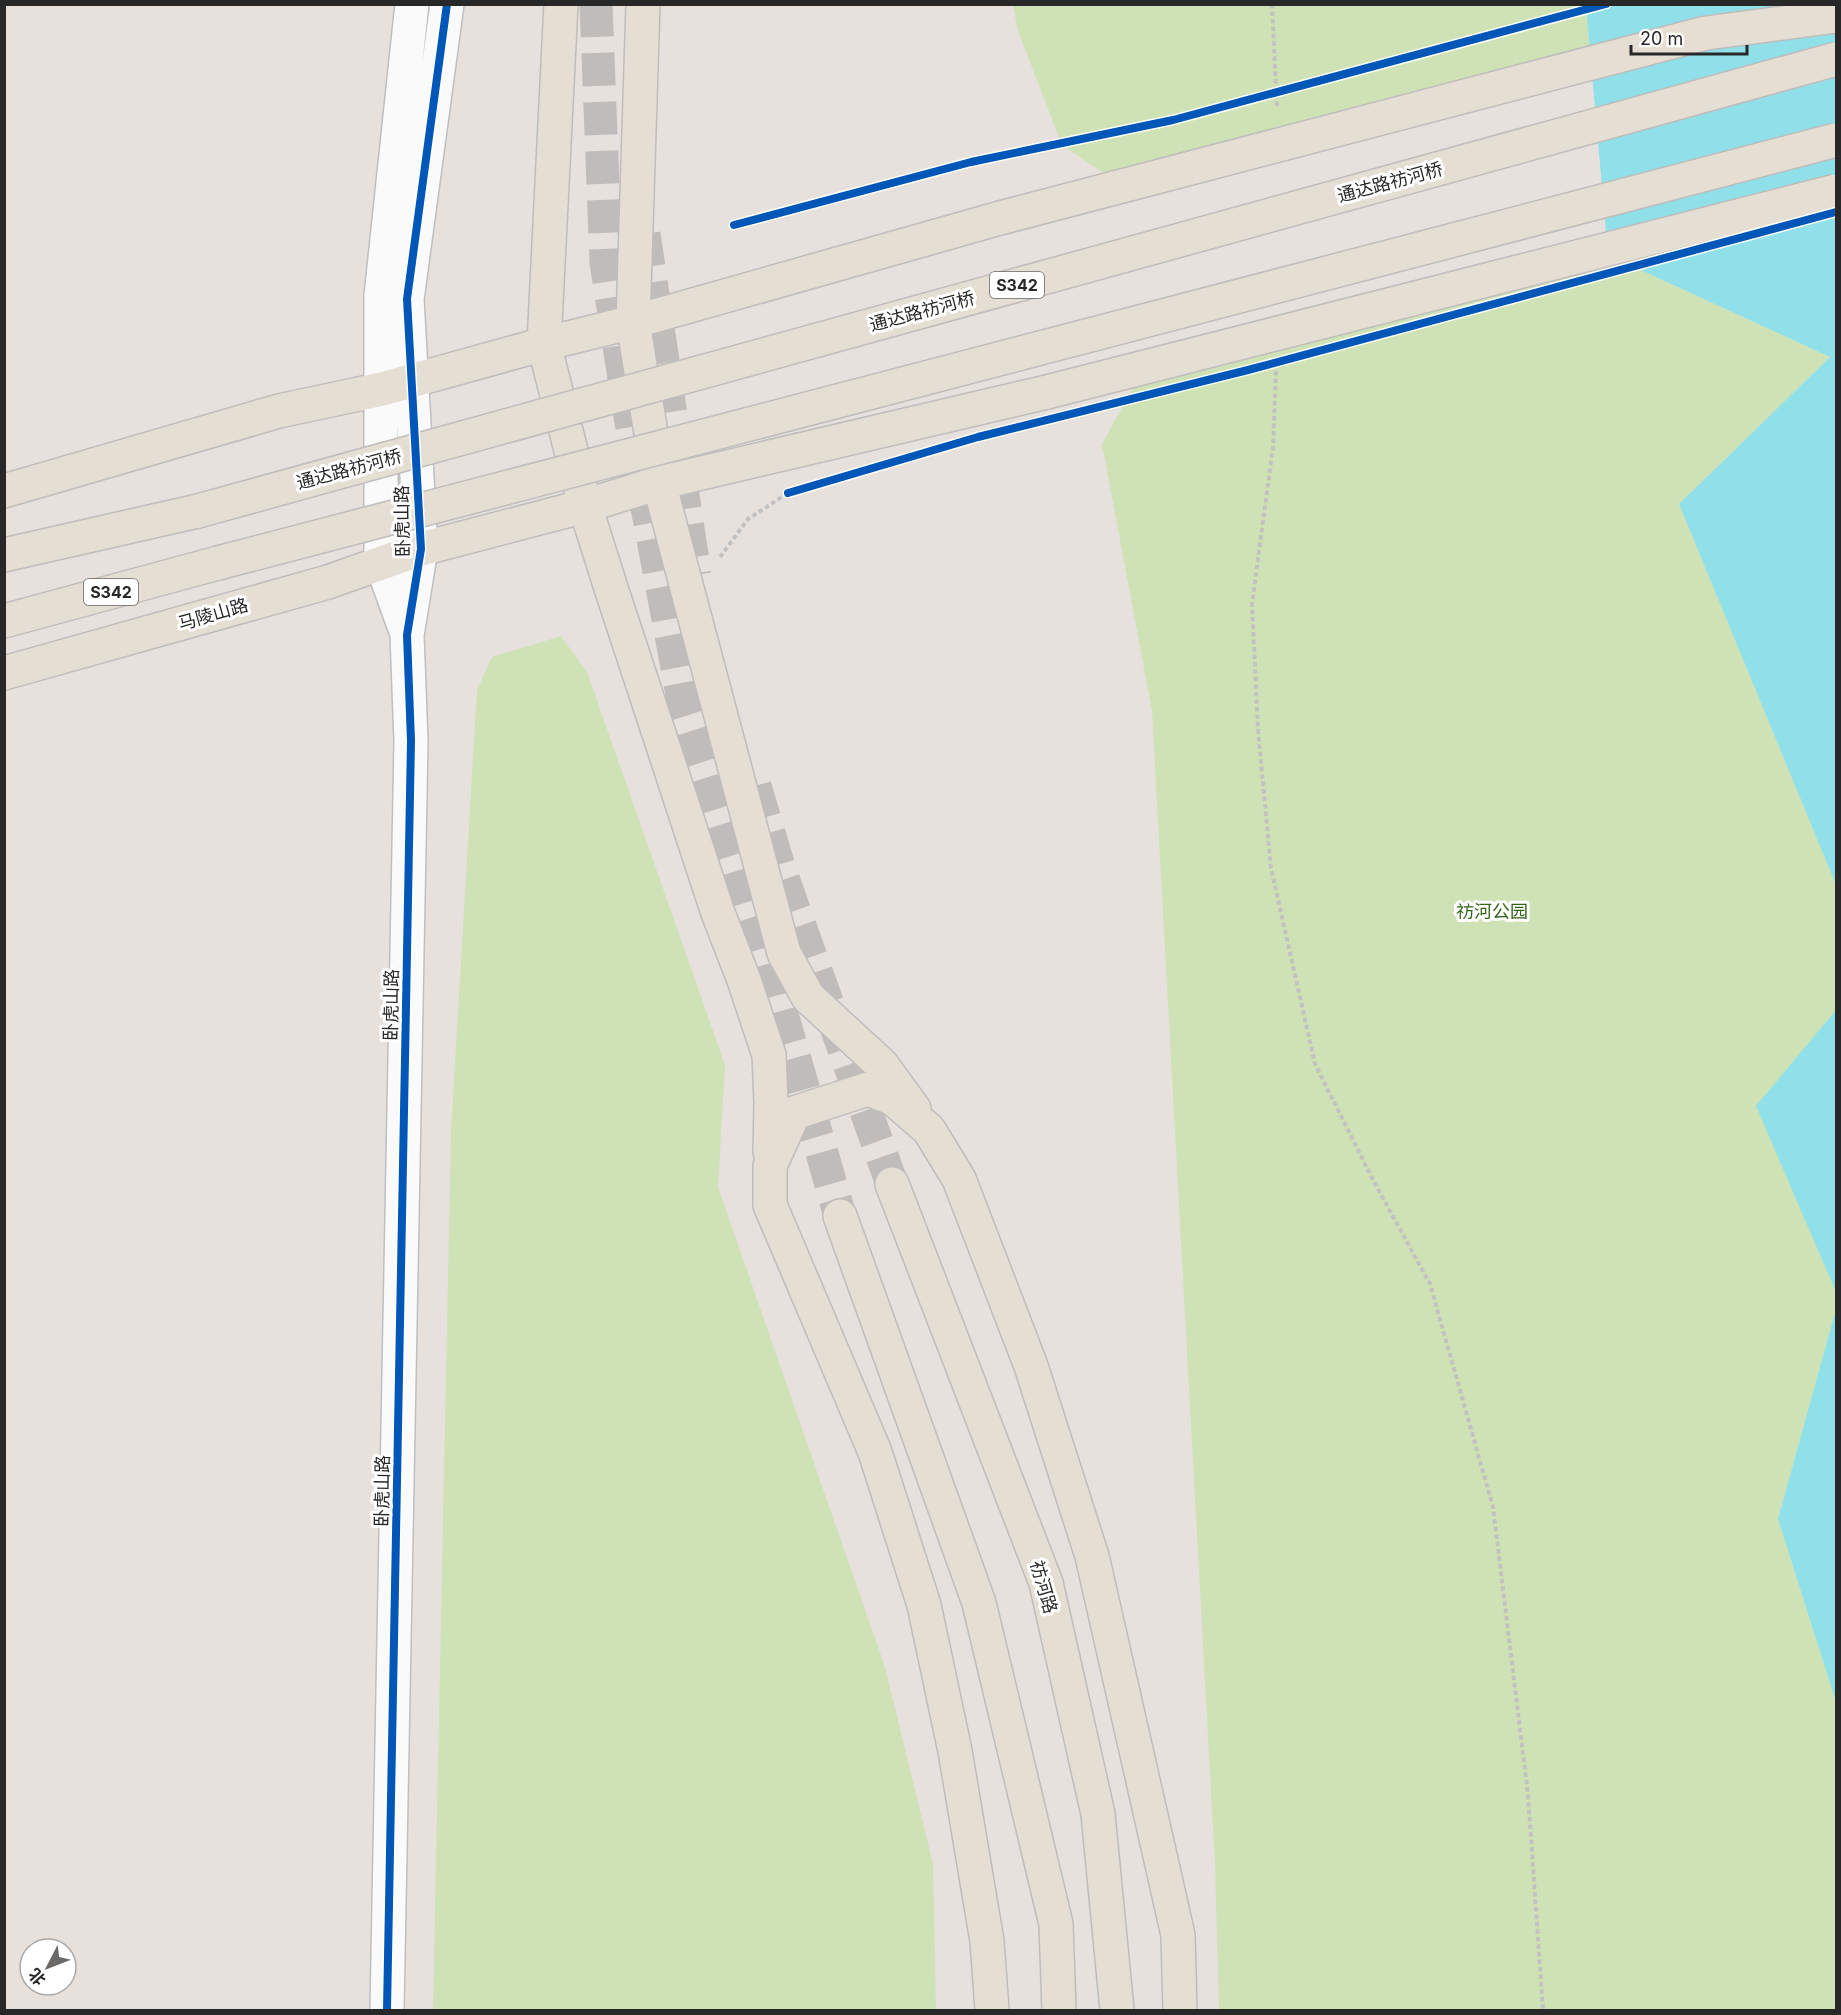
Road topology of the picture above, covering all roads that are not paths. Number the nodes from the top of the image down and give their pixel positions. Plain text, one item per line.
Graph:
1 (412, 4) edge
2 (447, 4) edge
3 (561, 4) edge
4 (643, 4) edge
5 (1836, 16) edge
6 (1836, 59) edge
7 (1836, 140) edge
8 (1836, 191) edge
9 (633, 322) junction
10 (544, 344) junction
11 (396, 385) junction
12 (659, 483) junction
13 (4, 491) edge
14 (585, 506) junction
15 (421, 549) junction
16 (4, 555) edge
17 (381, 562) junction
18 (4, 621) edge
19 (407, 635) junction
20 (4, 673) edge
21 (928, 1130) junction
22 (770, 1166) junction
23 (892, 1184) tunnel mouth
24 (840, 1216) tunnel mouth
25 (387, 2010) edge
26 (992, 2010) edge
27 (1059, 2010) edge
28 (1117, 2010) edge
29 (1180, 2010) edge

1 - 11 street, 卧虎山路
2 - 11 street, 卧虎山路
3 - 10 main road
4 - 9 main road
5 - 9 main road, bridge
6 - 16 main road, 通达路祊河桥 / S342, bridge
7 - 18 main road, S342, bridge
8 - 12 main road, 马陵山路, bridge
9 - 10 main road
9 - 12 main road
10 - 11 main road
10 - 14 main road
11 - 13 main road
11 - 15 street, 卧虎山路
11 - 17 street, 卧虎山路
12 - 14 main road, 马陵山路
12 - 21 main road
14 - 15 main road, 马陵山路
14 - 22 main road
15 - 17 main road, 马陵山路
15 - 19 street, 卧虎山路
17 - 19 street, 卧虎山路
17 - 20 main road, 马陵山路
19 - 25 street, 卧虎山路
21 - 22 main road
21 - 29 main road
22 - 26 main road
23 - 28 main road, 祊河路
24 - 27 main road

